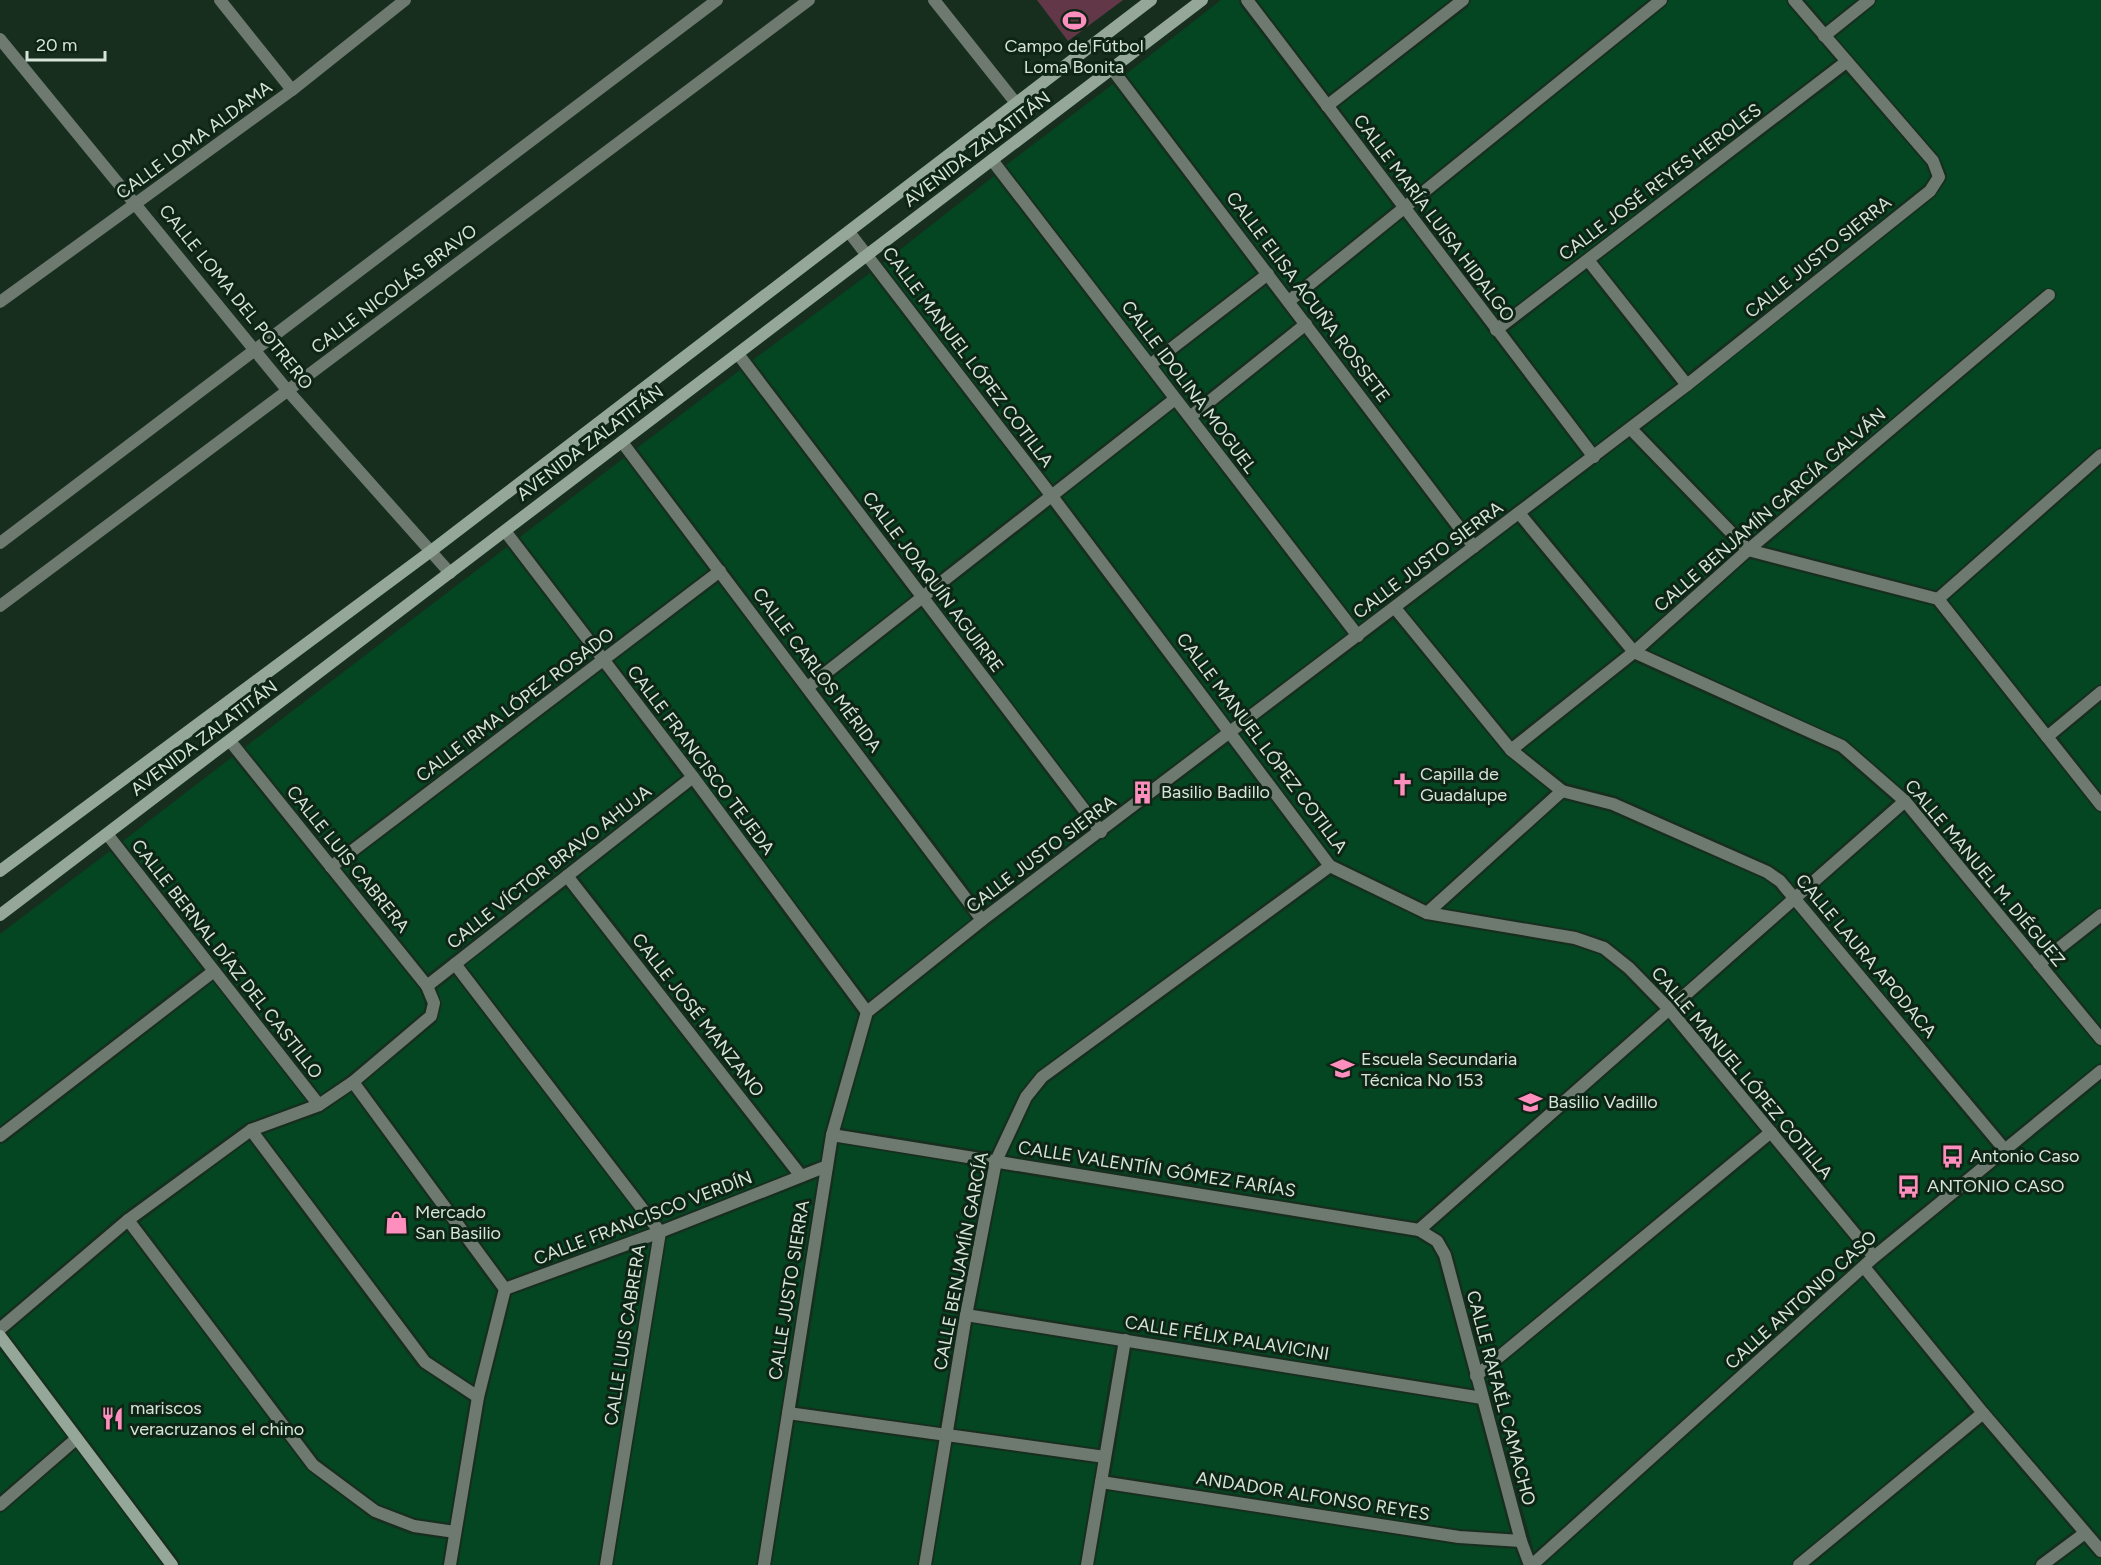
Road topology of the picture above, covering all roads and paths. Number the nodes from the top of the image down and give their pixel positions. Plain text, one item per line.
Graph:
1 (220, 0) edge
2 (405, 0) edge
3 (717, 0) edge
4 (809, 0) edge
5 (934, 0) edge
6 (1151, 0) edge
7 (1202, 0) edge
8 (1247, 0) edge
9 (1463, 0) edge
10 (1661, 0) edge
11 (1794, 0) edge
12 (1869, 0) edge
13 (1824, 36) junction
14 (0, 39) edge
15 (1846, 62) junction
16 (1112, 69) junction
17 (292, 90) junction
18 (1016, 103) junction
19 (1327, 106) junction
20 (992, 160) junction
21 (137, 204) junction
22 (1403, 208) junction
23 (849, 232) junction
24 (867, 254) junction
25 (1588, 260) junction
26 (1268, 274) junction
27 (2049, 295) dead end
28 (1289, 301) junction
29 (0, 302) edge
30 (1306, 324) junction
31 (1496, 330) junction
32 (255, 351) junction
33 (738, 354) junction
34 (1150, 365) junction
35 (1687, 385) junction
36 (288, 391) junction
37 (1175, 399) junction
38 (1190, 417) junction
39 (1631, 429) junction
40 (622, 442) junction
41 (2101, 455) edge
42 (1593, 457) junction
43 (1051, 495) junction
44 (1519, 513) junction
45 (505, 531) junction
46 (0, 543) edge
47 (1474, 547) junction
48 (1748, 550) junction
49 (431, 552) junction
50 (720, 571) junction
51 (450, 573) junction
52 (922, 597) junction
53 (1938, 599) junction
54 (0, 606) edge
55 (1395, 608) junction
56 (1358, 636) junction
57 (1634, 652) junction
58 (603, 660) junction
59 (808, 687) junction
60 (2101, 692) edge
61 (1230, 733) junction
62 (2047, 737) junction
63 (230, 741) junction
64 (1511, 750) junction
65 (693, 777) junction
66 (1562, 791) junction
67 (1905, 801) junction
68 (2101, 805) edge
69 (1101, 832) junction
70 (107, 834) junction
71 (1330, 866) junction
72 (331, 867) junction
73 (0, 872) edge
74 (567, 876) junction
75 (1795, 899) junction
76 (1427, 913) junction
77 (0, 915) edge
78 (2101, 915) edge
79 (982, 920) junction
80 (455, 964) junction
81 (2039, 964) junction
82 (214, 971) junction
83 (427, 986) junction
84 (1669, 1009) junction
85 (867, 1012) junction
86 (2101, 1039) edge
87 (2101, 1071) edge
88 (353, 1082) junction
89 (319, 1105) junction
90 (251, 1130) junction
91 (1771, 1132) junction
92 (832, 1135) junction
93 (0, 1136) edge
94 (2005, 1150) junction
95 (996, 1161) junction
96 (826, 1166) junction
97 (801, 1176) junction
98 (128, 1220) junction
99 (1419, 1230) junction
100 (660, 1232) junction
101 (1437, 1241) joint
102 (1874, 1257) junction
103 (1864, 1267) junction
104 (505, 1289) junction
105 (966, 1314) junction
106 (0, 1329) edge
107 (0, 1336) edge
108 (1125, 1340) junction
109 (1476, 1376) junction
110 (478, 1397) junction
111 (1482, 1398) junction
112 (788, 1413) junction
113 (1983, 1413) junction
114 (946, 1435) junction
115 (76, 1439) junction
116 (1105, 1457) junction
117 (1101, 1482) junction
118 (0, 1505) edge
119 (455, 1532) junction
120 (2085, 1533) junction
121 (1521, 1541) junction
122 (2101, 1551) edge
123 (172, 1565) edge
124 (450, 1565) edge
125 (606, 1565) edge
126 (764, 1565) edge
127 (925, 1565) edge
128 (1087, 1565) edge
129 (1531, 1565) edge
130 (1799, 1565) edge
131 (2042, 1565) edge

1 - 17 street
2 - 17 street, CALLE LOMA ALDAMA
3 - 32 street, CALLE NICOLÁS BRAVO
4 - 36 street, CALLE NICOLÁS BRAVO
5 - 18 street
6 - 18 street, AVENIDA ZALATITÁN
7 - 16 street, AVENIDA ZALATITÁN
8 - 19 street, CALLE MARÍA LUISA HIDALGO
9 - 19 street
10 - 22 street
11 - 13 street
12 - 13 street
13 - 15 street
14 - 21 street, CALLE LOMA DEL POTRERO
15 - 25 street, CALLE JOSÉ REYES HEROLES
15 - 35 street, CALLE JUSTO SIERRA
16 - 20 street, AVENIDA ZALATITÁN
16 - 26 street, CALLE ELISA ACUÑA ROSSETE
17 - 21 street, CALLE LOMA ALDAMA
18 - 23 street, AVENIDA ZALATITÁN
19 - 22 street, CALLE MARÍA LUISA HIDALGO
20 - 24 street, AVENIDA ZALATITÁN
20 - 34 street, CALLE IDOLINA MOGUEL
21 - 29 street, CALLE LOMA ALDAMA
21 - 32 street, CALLE LOMA DEL POTRERO
22 - 28 street
22 - 31 street, CALLE MARÍA LUISA HIDALGO
23 - 24 street, CALLE MANUEL LÓPEZ COTILLA
23 - 49 street, AVENIDA ZALATITÁN
24 - 33 street, AVENIDA ZALATITÁN
24 - 43 street, CALLE MANUEL LÓPEZ COTILLA
25 - 31 street, CALLE JOSÉ REYES HEROLES
25 - 35 street
26 - 28 street, CALLE ELISA ACUÑA ROSSETE
26 - 34 street
27 - 48 street, CALLE BENJAMÍN GARCÍA GALVÁN
28 - 30 street, CALLE ELISA ACUÑA ROSSETE
30 - 38 street
30 - 47 street, CALLE ELISA ACUÑA ROSSETE
31 - 42 street, CALLE MARÍA LUISA HIDALGO
32 - 36 street, CALLE LOMA DEL POTRERO
32 - 46 street, CALLE NICOLÁS BRAVO
33 - 40 street, AVENIDA ZALATITÁN
33 - 52 street, CALLE JOAQUÍN AGUIRRE
34 - 37 street, CALLE IDOLINA MOGUEL
35 - 39 street, CALLE JUSTO SIERRA
36 - 49 street, CALLE LOMA DEL POTRERO
36 - 54 street, CALLE NICOLÁS BRAVO
37 - 38 street, CALLE IDOLINA MOGUEL
37 - 43 street
38 - 56 street, CALLE IDOLINA MOGUEL
39 - 42 street, CALLE JUSTO SIERRA
39 - 48 street
40 - 45 street, AVENIDA ZALATITÁN
40 - 50 street, CALLE CARLOS MÉRIDA
41 - 53 street
42 - 44 street, CALLE JUSTO SIERRA
43 - 52 street
43 - 61 street, CALLE MANUEL LÓPEZ COTILLA
44 - 47 street, CALLE JUSTO SIERRA
44 - 57 street, CALLE MANUEL M. DIÉGUEZ
45 - 51 street, AVENIDA ZALATITÁN
45 - 58 street, CALLE FRANCISCO TEJEDA
47 - 55 street, CALLE JUSTO SIERRA
48 - 53 street
48 - 57 street, CALLE BENJAMÍN GARCÍA GALVÁN
49 - 51 street, CALLE LOMA DEL POTRERO
49 - 73 street, AVENIDA ZALATITÁN
50 - 58 street, CALLE IRMA LÓPEZ ROSADO
50 - 59 street, CALLE CARLOS MÉRIDA
51 - 63 street, AVENIDA ZALATITÁN
52 - 59 street
52 - 69 street, CALLE JOAQUÍN AGUIRRE
53 - 62 street
55 - 56 street, CALLE JUSTO SIERRA
55 - 64 street, CALLE LAURA APODACA
56 - 61 street, CALLE JUSTO SIERRA
57 - 64 street, CALLE BENJAMÍN GARCÍA GALVÁN
57 - 67 street, CALLE MANUEL M. DIÉGUEZ
58 - 65 street, CALLE FRANCISCO TEJEDA
58 - 72 street, CALLE IRMA LÓPEZ ROSADO
59 - 79 street, CALLE CARLOS MÉRIDA
60 - 62 street
61 - 69 street, CALLE JUSTO SIERRA
61 - 71 street, CALLE MANUEL LÓPEZ COTILLA
62 - 68 street
63 - 70 street, AVENIDA ZALATITÁN
63 - 72 street, CALLE LUIS CABRERA
64 - 66 street, CALLE LAURA APODACA
65 - 74 street, CALLE VÍCTOR BRAVO AHUJA
65 - 85 street, CALLE FRANCISCO TEJEDA
66 - 75 street, CALLE LAURA APODACA
66 - 76 street
67 - 75 street
67 - 81 street, CALLE MANUEL M. DIÉGUEZ
69 - 79 street, CALLE JUSTO SIERRA
70 - 77 street, AVENIDA ZALATITÁN
70 - 82 street, CALLE BERNAL DÍAZ DEL CASTILLO
71 - 76 street, CALLE MANUEL LÓPEZ COTILLA
71 - 95 street, CALLE BENJAMÍN GARCÍA
72 - 83 street, CALLE LUIS CABRERA
74 - 80 street, CALLE VÍCTOR BRAVO AHUJA
74 - 97 street, CALLE JOSÉ MANZANO
75 - 84 street
75 - 94 street, CALLE LAURA APODACA
76 - 84 street, CALLE MANUEL LÓPEZ COTILLA
78 - 81 street
79 - 85 street, CALLE JUSTO SIERRA
80 - 83 street, CALLE VÍCTOR BRAVO AHUJA
80 - 100 street, CALLE LUIS CABRERA
81 - 86 street, CALLE MANUEL M. DIÉGUEZ
82 - 89 street, CALLE BERNAL DÍAZ DEL CASTILLO
82 - 93 street
83 - 88 street, CALLE LUIS CABRERA
84 - 91 street, CALLE MANUEL LÓPEZ COTILLA
84 - 99 street
85 - 92 street, CALLE JUSTO SIERRA
87 - 94 street, CALLE ANTONIO CASO
88 - 89 street
88 - 104 street
89 - 90 street
90 - 98 street
90 - 110 street
91 - 102 street, CALLE MANUEL LÓPEZ COTILLA
91 - 109 street
92 - 95 street, CALLE VALENTÍN GÓMEZ FARÍAS
92 - 96 street, CALLE JUSTO SIERRA
94 - 102 street, CALLE ANTONIO CASO
95 - 99 street, CALLE VALENTÍN GÓMEZ FARÍAS
95 - 105 street, CALLE BENJAMÍN GARCÍA
96 - 97 street, CALLE FRANCISCO VERDÍN
96 - 112 street, CALLE JUSTO SIERRA
97 - 100 street, CALLE FRANCISCO VERDÍN
98 - 106 street
98 - 119 street
99 - 101 street, CALLE VALENTÍN GÓMEZ FARÍAS
100 - 104 street, CALLE FRANCISCO VERDÍN
100 - 125 street, CALLE LUIS CABRERA
101 - 109 street, CALLE RAFAÉL CAMACHO
102 - 103 street, CALLE ANTONIO CASO
103 - 113 street
103 - 129 street, CALLE ANTONIO CASO
104 - 110 street
105 - 108 street, CALLE FÉLIX PALAVICINI
105 - 114 street, CALLE BENJAMÍN GARCÍA
107 - 115 street
108 - 111 street, CALLE FÉLIX PALAVICINI
108 - 116 street
109 - 111 street, CALLE RAFAÉL CAMACHO
110 - 119 street
111 - 121 street, CALLE RAFAÉL CAMACHO
112 - 114 street
112 - 126 street, CALLE JUSTO SIERRA
113 - 120 street
113 - 130 street
114 - 116 street
114 - 127 street, CALLE BENJAMÍN GARCÍA
115 - 118 street
115 - 123 street
116 - 117 street
117 - 121 street, ANDADOR ALFONSO REYES
117 - 128 street
119 - 124 street
120 - 122 street
120 - 131 street
121 - 129 street, CALLE RAFAÉL CAMACHO

